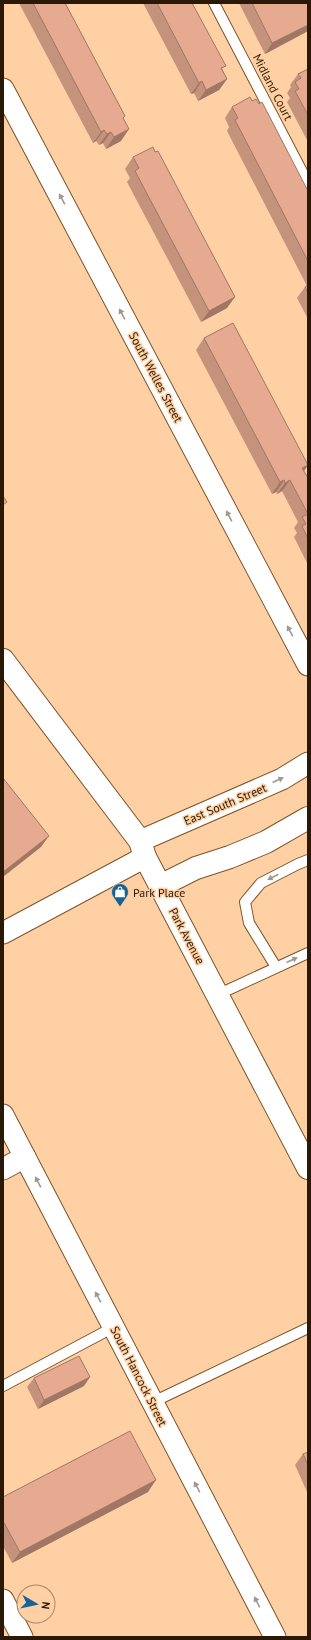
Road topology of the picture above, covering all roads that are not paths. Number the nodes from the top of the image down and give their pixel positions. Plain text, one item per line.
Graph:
1 (214, 3) edge
2 (3, 89) edge
3 (308, 183) edge
4 (3, 660) edge
5 (308, 665) edge
6 (308, 763) edge
7 (308, 818) edge
8 (143, 849) junction
9 (308, 860) edge
10 (160, 886) junction
11 (3, 933) edge
12 (308, 953) edge
13 (276, 967) junction
14 (218, 995) junction
15 (3, 1115) edge
16 (25, 1157) junction
17 (308, 1168) edge
18 (3, 1169) edge
19 (114, 1327) junction
20 (308, 1328) edge
21 (3, 1386) edge
22 (153, 1402) junction
23 (3, 1600) edge
24 (22, 1637) edge
25 (275, 1637) edge

1 - 3 lane, Midland Court
5 -> 2 street, South Welles Street
4 - 8 main road, Park Avenue
8 -> 6 street, East South Street
7 - 10 main road
8 - 10 main road, Park Avenue
8 - 11 street, East South Street
9 -> 13 lane
10 - 14 main road, Park Avenue
13 -> 12 lane
13 - 14 lane
14 - 17 main road, Park Avenue
15 - 16 street, South Hancock Street
16 - 18 street
19 -> 16 street, South Hancock Street
19 - 21 lane
19 - 22 street, South Hancock Street
20 - 22 lane
25 -> 22 street, South Hancock Street
23 - 24 street

